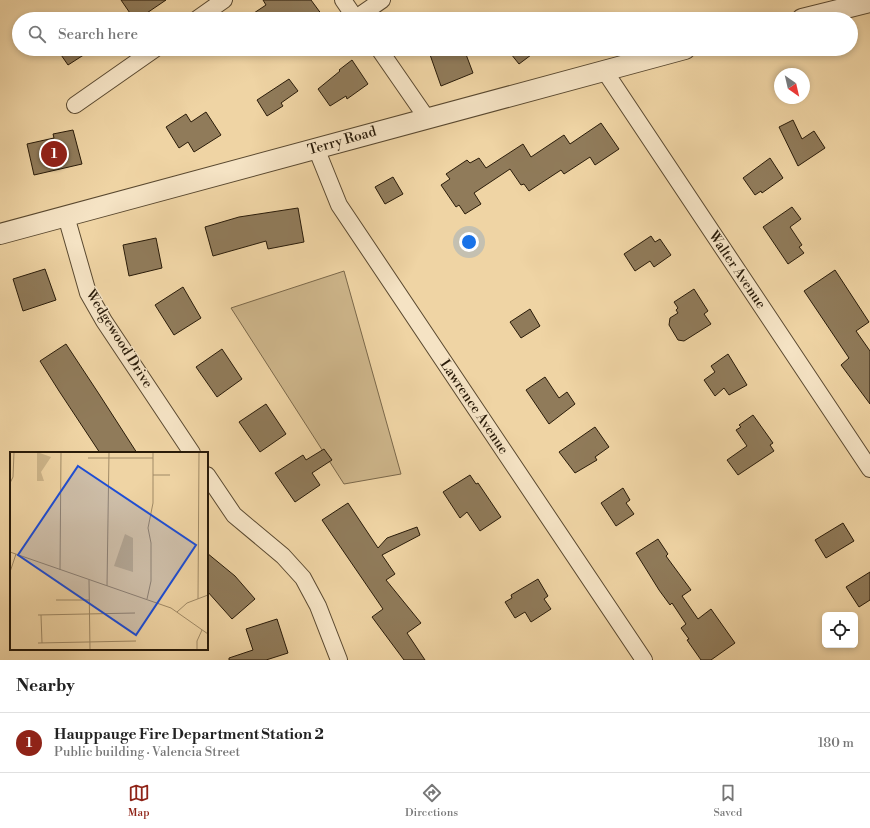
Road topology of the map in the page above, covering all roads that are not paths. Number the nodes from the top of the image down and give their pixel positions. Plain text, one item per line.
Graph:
1 (224, 0) edge
2 (343, 0) edge
3 (382, 0) edge
4 (870, 2) edge
5 (207, 12) edge
6 (351, 12) edge
7 (366, 12) edge
8 (830, 12) edge
9 (145, 56) edge
10 (384, 56) edge
11 (658, 56) edge
12 (604, 70) junction
13 (75, 105) dead end
14 (426, 117) junction
15 (316, 148) junction
16 (66, 216) junction
17 (0, 234) edge
18 (191, 452) edge
19 (870, 469) edge
20 (208, 476) edge
21 (339, 660) edge
22 (644, 660) edge

1 - 5 street
2 - 6 street
3 - 7 street
4 - 8 street
9 - 13 street
10 - 14 street
11 - 12 street, Terry Road
12 - 14 street, Terry Road
12 - 19 street, Walter Avenue
14 - 15 street, Terry Road
15 - 16 street, Terry Road
15 - 22 street, Lawrence Avenue
16 - 17 street, Terry Road
16 - 18 street, Wedgewood Drive
20 - 21 street

